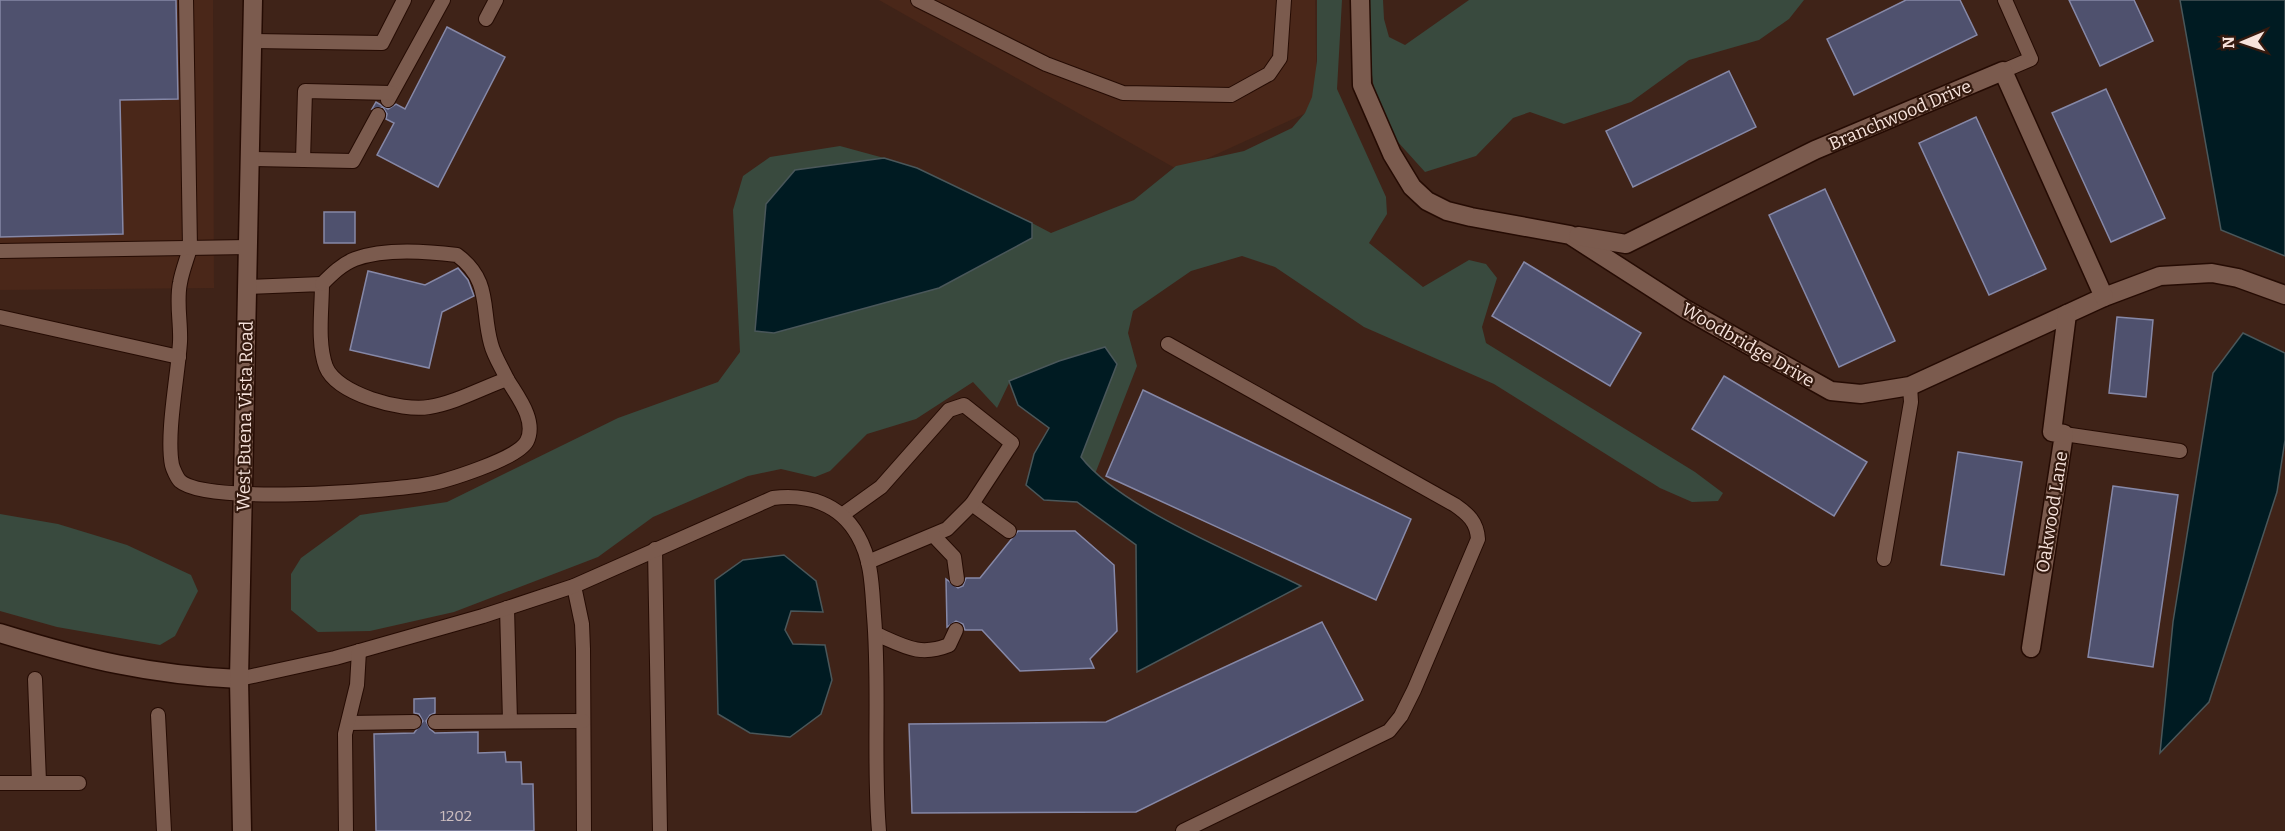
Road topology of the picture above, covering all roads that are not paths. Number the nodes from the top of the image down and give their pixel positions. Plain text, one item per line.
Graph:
1 (186, 0) edge
2 (253, 0) edge
3 (404, 0) edge
4 (443, 0) edge
5 (496, 0) edge
6 (918, 0) edge
7 (1284, 0) edge
8 (1360, 0) edge
9 (2006, 0) edge
10 (486, 19) dead end
11 (253, 41) junction
12 (2003, 71) junction
13 (378, 115) dead end
14 (250, 159) junction
15 (303, 160) junction
16 (1570, 235) junction
17 (248, 247) junction
18 (190, 248) junction
19 (0, 251) edge
20 (322, 284) junction
21 (247, 287) junction
22 (2285, 295) edge
23 (2104, 297) junction
24 (2067, 314) junction
25 (0, 317) edge
26 (1168, 344) dead end
27 (179, 357) junction
28 (507, 379) junction
29 (1910, 386) junction
30 (2064, 434) junction
31 (2180, 451) dead end
32 (243, 493) junction
33 (972, 504) junction
34 (842, 515) junction
35 (1010, 531) dead end
36 (934, 536) junction
37 (656, 549) junction
38 (1884, 559) dead end
39 (868, 562) junction
40 (957, 579) dead end
41 (574, 586) junction
42 (507, 608) junction
43 (956, 630) dead end
44 (0, 633) edge
45 (876, 634) junction
46 (2031, 648) dead end
47 (359, 651) junction
48 (34, 679) dead end
49 (238, 679) junction
50 (158, 714) dead end
51 (510, 721) junction
52 (583, 721) junction
53 (414, 722) dead end
54 (435, 722) dead end
55 (348, 723) junction
56 (39, 782) junction
57 (0, 783) edge
58 (79, 783) dead end
59 (164, 831) edge
60 (242, 831) edge
61 (346, 831) edge
62 (584, 831) edge
63 (660, 831) edge
64 (879, 831) edge
65 (1183, 831) edge

1 - 18 lane
2 - 11 street, West Buena Vista Road
3 - 11 lane
4 - 15 lane
5 - 10 lane
6 - 7 lane
8 - 16 street, Woodbridge Drive
9 - 12 lane
11 - 14 street, West Buena Vista Road
12 - 16 street, Branchwood Drive
12 - 23 street
13 - 15 lane
14 - 15 lane
14 - 17 street, West Buena Vista Road
16 - 29 street, Woodbridge Drive
17 - 18 lane
17 - 21 street, West Buena Vista Road
18 - 19 lane
18 - 27 lane
20 - 21 lane
20 - 28 lane
20 - 28 lane
21 - 32 street, West Buena Vista Road
22 - 23 street, Woodbridge Drive
23 - 24 street, Woodbridge Drive
24 - 29 street, Woodbridge Drive
24 - 30 street, Oakwood Lane
25 - 27 lane
26 - 65 lane
27 - 32 lane
28 - 32 lane
29 - 38 lane
30 - 31 lane
30 - 46 street, Oakwood Lane
32 - 49 street, West Buena Vista Road
33 - 34 lane
33 - 35 lane
33 - 36 lane
34 - 37 lane
34 - 39 lane
36 - 39 lane
36 - 40 lane
37 - 41 lane
37 - 63 lane
39 - 45 lane
41 - 42 lane
41 - 52 lane
42 - 47 lane
42 - 51 lane
43 - 45 lane
44 - 49 street
45 - 64 lane
47 - 49 lane
47 - 55 lane
48 - 56 lane
49 - 60 street, West Buena Vista Road
50 - 59 lane
51 - 52 lane
51 - 54 lane
52 - 62 lane
53 - 55 lane
55 - 61 lane
56 - 57 lane
56 - 58 lane

